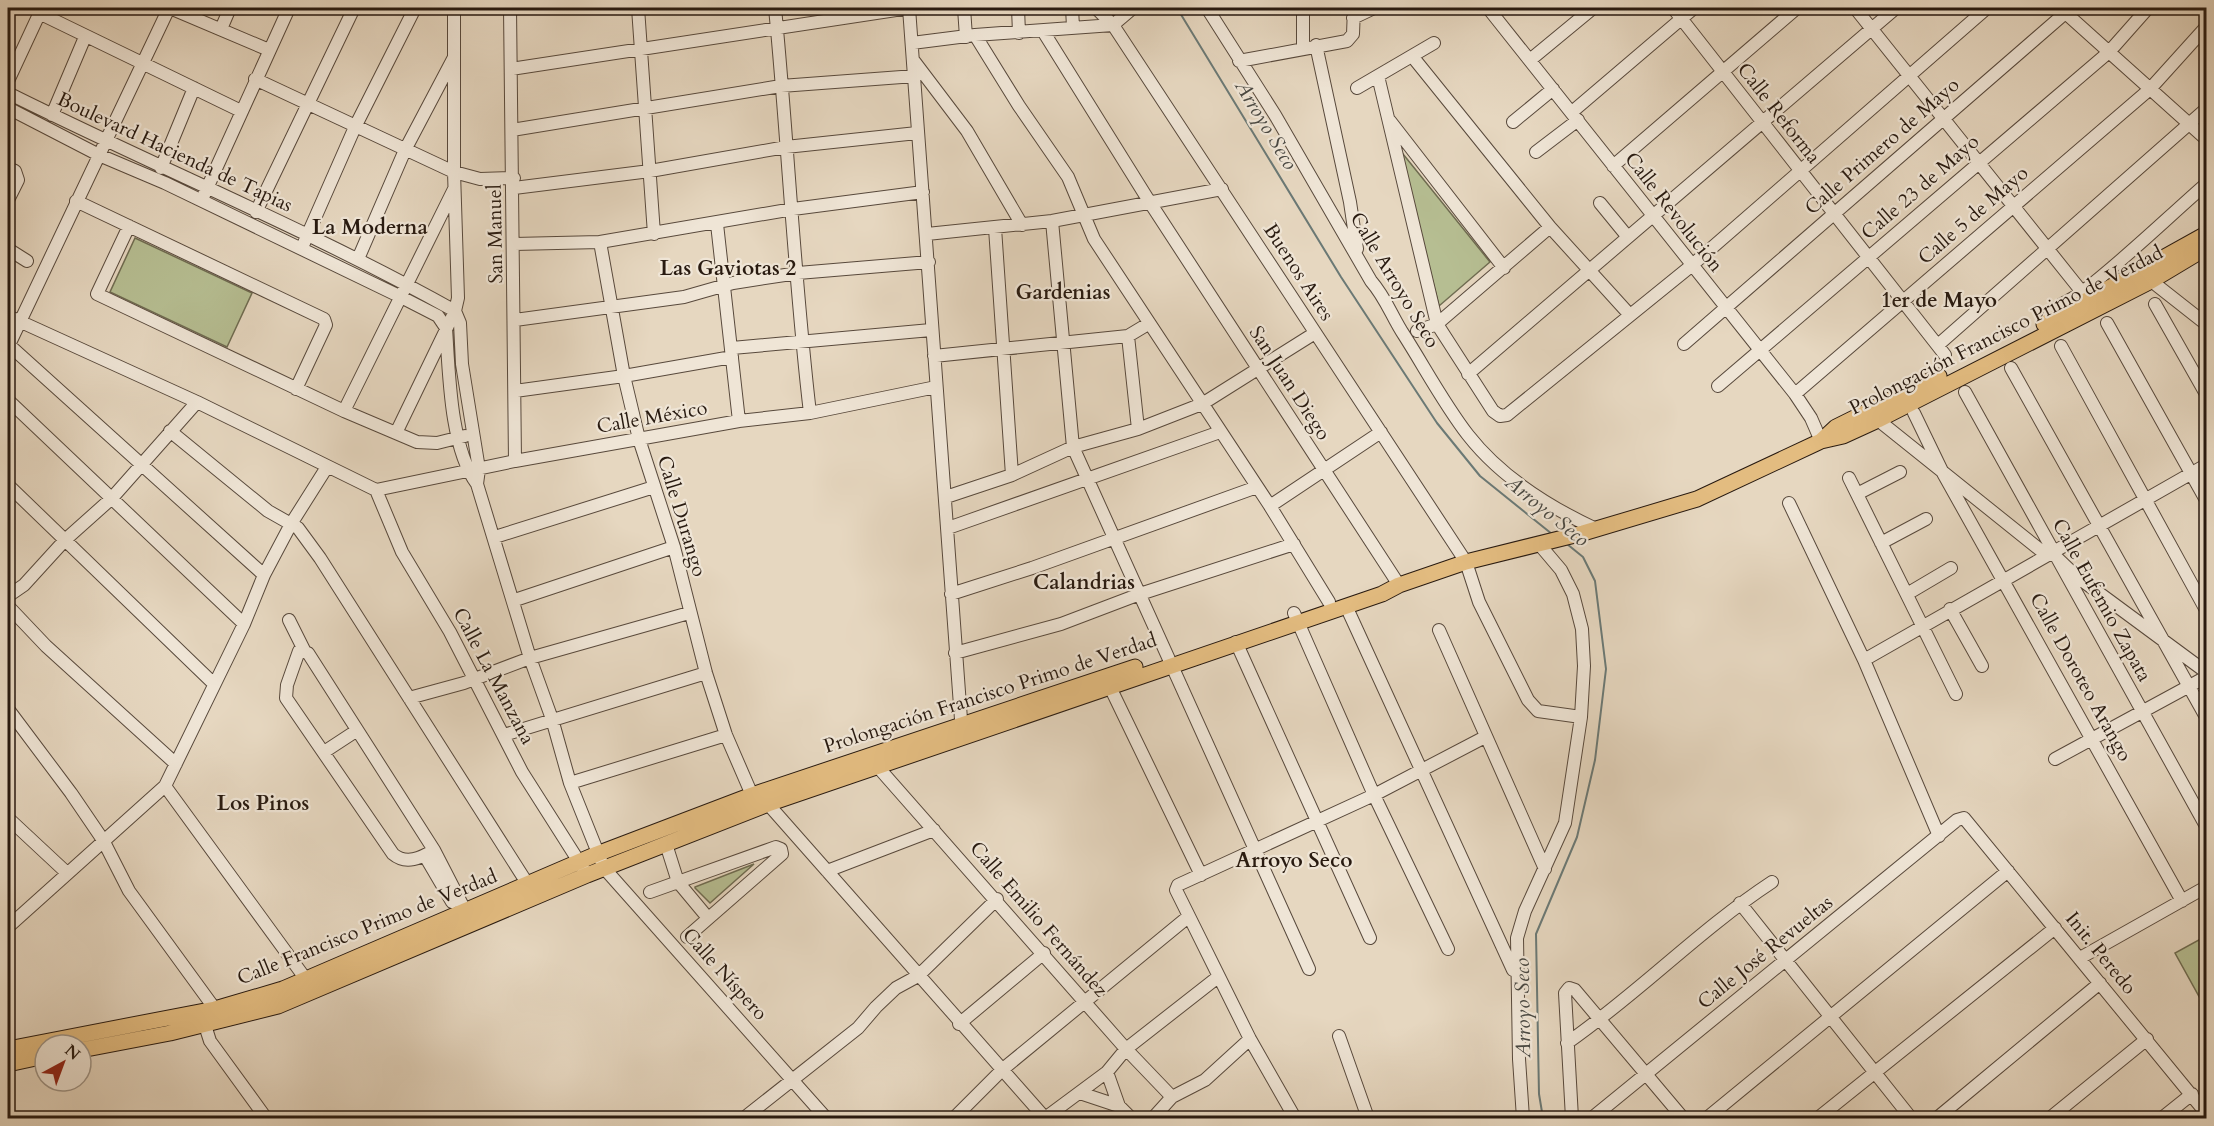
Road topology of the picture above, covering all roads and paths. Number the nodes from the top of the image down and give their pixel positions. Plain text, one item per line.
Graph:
1 (169, 8) edge
2 (230, 8) edge
3 (289, 8) edge
4 (354, 8) edge
5 (415, 8) edge
6 (454, 8) edge
7 (510, 8) edge
8 (638, 8) edge
9 (775, 8) edge
10 (909, 8) edge
11 (964, 8) edge
12 (1017, 8) edge
13 (1072, 8) edge
14 (1096, 8) edge
15 (1133, 8) edge
16 (1207, 8) edge
17 (1303, 8) edge
18 (1374, 8) edge
19 (1490, 8) edge
20 (1593, 8) edge
21 (1673, 8) edge
22 (1694, 8) edge
23 (1797, 8) edge
24 (1855, 8) edge
25 (1896, 8) edge
26 (1988, 8) edge
27 (2148, 8) edge
28 (2066, 9) edge
29 (40, 10) edge
30 (1353, 13) edge
31 (1681, 18) junction
32 (1113, 25) junction
33 (1073, 27) junction
34 (2206, 27) edge
35 (1871, 28) junction
36 (221, 29) junction
37 (777, 30) junction
38 (1043, 31) junction
39 (1019, 33) junction
40 (971, 36) junction
41 (85, 37) junction
42 (912, 43) junction
43 (1434, 43) dead end
44 (1310, 46) junction
45 (269, 50) junction
46 (642, 50) junction
47 (2109, 52) junction
48 (1412, 56) junction
49 (454, 58) junction
50 (1530, 60) junction
51 (914, 61) junction
52 (1239, 61) junction
53 (143, 63) junction
54 (511, 69) junction
55 (1722, 72) junction
56 (915, 76) junction
57 (1378, 76) junction
58 (1908, 76) junction
59 (255, 80) junction
60 (8, 81) edge
61 (781, 87) junction
62 (194, 88) junction
63 (1357, 88) dead end
64 (1553, 89) junction
65 (2150, 89) junction
66 (8, 93) edge
67 (306, 104) junction
68 (8, 108) edge
69 (2206, 109) edge
70 (647, 110) junction
71 (241, 111) junction
72 (52, 116) junction
73 (1575, 116) junction
74 (1388, 118) junction
75 (1942, 120) junction
76 (1514, 123) dead end
77 (1762, 124) junction
78 (2190, 124) junction
79 (356, 127) junction
80 (512, 130) junction
81 (917, 133) junction
82 (2206, 140) edge
83 (105, 142) junction
84 (786, 147) junction
85 (405, 150) junction
86 (1536, 152) dead end
87 (99, 155) junction
88 (1977, 164) junction
89 (1613, 166) junction
90 (8, 168) edge
91 (161, 168) junction
92 (650, 171) junction
93 (454, 172) junction
94 (1802, 172) junction
95 (514, 183) junction
96 (2206, 184) edge
97 (455, 187) junction
98 (1222, 189) junction
99 (923, 192) junction
100 (204, 195) junction
101 (8, 200) edge
102 (76, 201) junction
103 (1149, 201) junction
104 (1600, 203) dead end
105 (2011, 207) junction
106 (793, 209) junction
107 (256, 212) junction
108 (1834, 213) junction
109 (1083, 215) junction
110 (1651, 216) junction
111 (1052, 221) junction
112 (717, 224) junction
113 (1022, 225) junction
114 (129, 226) junction
115 (1550, 226) junction
116 (995, 228) junction
117 (654, 234) junction
118 (927, 234) junction
119 (2206, 234) edge
120 (307, 235) junction
121 (1627, 236) junction
122 (600, 242) junction
123 (514, 244) junction
124 (2206, 248) edge
125 (8, 249) edge
126 (2047, 249) junction
127 (301, 250) junction
128 (1358, 254) junction
129 (1869, 257) junction
130 (358, 259) junction
131 (27, 261) dead end
132 (929, 262) junction
133 (1691, 266) junction
134 (1504, 268) junction
135 (1590, 269) junction
136 (798, 273) junction
137 (2145, 276) junction
138 (405, 283) junction
139 (722, 287) junction
140 (2082, 292) junction
141 (399, 296) junction
142 (1903, 301) junction
143 (2155, 304) dead end
144 (611, 309) junction
145 (1726, 310) junction
146 (455, 311) junction
147 (1629, 314) junction
148 (8, 316) edge
149 (515, 320) junction
150 (21, 322) junction
151 (2107, 323) dead end
152 (1148, 324) junction
153 (1437, 324) junction
154 (2206, 324) edge
155 (446, 328) junction
156 (2047, 328) junction
157 (932, 330) junction
158 (1417, 331) dead end
159 (1316, 333) junction
160 (1128, 336) junction
161 (802, 342) junction
162 (1065, 343) junction
163 (1684, 344) dead end
164 (8, 346) edge
165 (2061, 346) dead end
166 (1002, 348) junction
167 (732, 352) junction
168 (1759, 353) junction
169 (934, 356) junction
170 (2011, 368) dead end
171 (1258, 369) junction
172 (1468, 374) junction
173 (624, 376) junction
174 (1718, 386) dead end
175 (936, 387) junction
176 (296, 389) junction
177 (515, 391) junction
178 (1965, 392) dead end
179 (1795, 394) junction
180 (2206, 394) edge
181 (8, 400) edge
182 (197, 402) junction
183 (1202, 404) junction
184 (344, 411) junction
185 (810, 413) junction
186 (1914, 413) dead end
187 (1873, 416) junction
188 (739, 421) junction
189 (1138, 429) junction
190 (170, 431) junction
191 (1220, 432) junction
192 (1381, 432) junction
193 (472, 433) junction
194 (396, 434) junction
195 (459, 438) junction
196 (639, 439) junction
197 (1821, 441) junction
198 (1073, 447) junction
199 (515, 460) junction
200 (142, 465) junction
201 (2206, 465) edge
202 (327, 467) junction
203 (473, 470) junction
204 (1325, 471) junction
205 (1900, 472) dead end
206 (1943, 473) junction
207 (2191, 473) junction
208 (1012, 475) junction
209 (1088, 478) junction
210 (1849, 478) dead end
211 (8, 485) edge
212 (654, 487) junction
213 (1257, 487) junction
214 (376, 490) junction
215 (1857, 494) junction
216 (946, 497) junction
217 (112, 498) junction
218 (2146, 499) junction
219 (2206, 500) edge
220 (1789, 503) dead end
221 (1270, 506) junction
222 (1926, 519) dead end
223 (291, 524) junction
224 (2100, 525) junction
225 (948, 528) junction
226 (1589, 531) junction
227 (495, 537) junction
228 (1116, 537) junction
229 (65, 540) junction
230 (1542, 543) junction
231 (1881, 543) junction
232 (1294, 544) junction
233 (674, 547) junction
234 (2053, 554) junction
235 (1466, 562) junction
236 (1951, 568) dead end
237 (264, 575) junction
238 (2005, 581) junction
239 (1399, 585) junction
240 (951, 594) junction
241 (1140, 594) junction
242 (1907, 594) junction
243 (8, 596) edge
244 (514, 600) junction
245 (1329, 602) junction
246 (8, 606) edge
247 (1346, 606) junction
248 (1950, 609) junction
249 (2206, 610) edge
250 (689, 613) junction
251 (1296, 617) junction
252 (289, 620) dead end
253 (244, 624) junction
254 (1922, 624) junction
255 (1439, 630) dead end
256 (1236, 642) junction
257 (2166, 644) junction
258 (304, 650) junction
259 (955, 653) junction
260 (530, 658) junction
261 (1172, 660) junction
262 (1864, 660) junction
263 (1982, 666) dead end
264 (2206, 672) edge
265 (706, 673) junction
266 (2206, 677) edge
267 (474, 678) junction
268 (214, 684) junction
269 (2190, 686) junction
270 (1110, 687) junction
271 (1956, 694) dead end
272 (409, 698) junction
273 (8, 709) edge
274 (2142, 712) junction
275 (1581, 717) junction
276 (2206, 717) edge
277 (552, 719) junction
278 (962, 730) junction
279 (356, 731) junction
280 (504, 735) junction
281 (726, 735) junction
282 (1485, 736) junction
283 (2093, 739) junction
284 (324, 752) junction
285 (2055, 759) dead end
286 (176, 764) junction
287 (877, 766) junction
288 (1423, 770) junction
289 (570, 783) junction
290 (165, 786) junction
291 (752, 795) junction
292 (1374, 795) junction
293 (768, 804) junction
294 (8, 818) edge
295 (1964, 818) joint
296 (1316, 821) junction
297 (2206, 826) edge
298 (934, 830) junction
299 (1939, 836) junction
300 (103, 840) junction
301 (666, 844) junction
302 (1256, 849) junction
303 (429, 853) junction
304 (600, 861) junction
305 (583, 868) junction
306 (1545, 869) junction
307 (827, 871) junction
308 (2007, 871) junction
309 (67, 873) junction
310 (1201, 875) junction
311 (678, 882) junction
312 (1772, 882) dead end
313 (526, 883) junction
314 (2206, 887) edge
315 (650, 891) dead end
316 (997, 899) junction
317 (2182, 901) junction
318 (1740, 903) junction
319 (1188, 917) junction
320 (465, 918) junction
321 (708, 918) junction
322 (8, 927) edge
323 (2055, 927) junction
324 (687, 937) dead end
325 (1370, 938) dead end
326 (1448, 949) dead end
327 (1044, 953) junction
328 (2080, 958) junction
329 (1785, 962) junction
330 (1309, 969) dead end
331 (918, 976) junction
332 (1218, 977) junction
333 (305, 978) junction
334 (1518, 979) junction
335 (2100, 983) junction
336 (1086, 1000) junction
337 (207, 1015) junction
338 (1829, 1018) junction
339 (1601, 1019) junction
340 (959, 1023) junction
341 (1339, 1036) dead end
342 (1250, 1039) junction
343 (2146, 1039) junction
344 (1567, 1043) junction
345 (93, 1047) edge
346 (8, 1049) edge
347 (1126, 1049) junction
348 (33, 1059) edge
349 (8, 1064) edge
350 (1003, 1069) junction
351 (1107, 1072) junction
352 (1874, 1072) junction
353 (1647, 1074) junction
354 (793, 1081) junction
355 (1080, 1093) junction
356 (2192, 1094) junction
357 (1172, 1097) junction
358 (1119, 1106) junction
359 (2206, 1113) edge
360 (266, 1119) edge
361 (744, 1119) edge
362 (826, 1119) edge
363 (954, 1119) edge
364 (1045, 1119) edge
365 (1131, 1119) edge
366 (1153, 1119) edge
367 (1295, 1119) edge
368 (1368, 1119) edge
369 (1523, 1119) edge
370 (1572, 1119) edge
371 (1592, 1119) edge
372 (1683, 1119) edge
373 (1707, 1119) edge
374 (1818, 1119) edge
375 (1911, 1119) edge
376 (1937, 1119) edge
377 (2050, 1119) edge
378 (2162, 1119) edge

1 - 36 street
1 - 53 street
2 - 36 street
3 - 45 street
4 - 67 street
5 - 79 street
6 - 49 street
7 - 54 street, San Manuel
8 - 46 street
9 - 37 street
10 - 37 street
10 - 42 street
11 - 40 street
12 - 39 street
13 - 33 street
14 - 32 street, Buenos Aires
15 - 32 street
16 - 52 street, Calle Arroyo Seco
17 - 44 street
18 - 30 street
19 - 50 street, Calle Revolución
20 - 50 street
21 - 31 street, Calle Reforma
22 - 31 street
23 - 55 street
24 - 35 street
25 - 35 street
26 - 58 street
27 - 47 street, Calle 23 de Mayo
28 - 47 street
28 - 75 street, Calle Primero de Mayo
29 - 41 street
29 - 60 street
30 - 44 street
31 - 55 street, Calle Reforma
31 - 73 street
32 - 33 street
32 - 98 street, Buenos Aires
33 - 38 street
34 - 65 street, Calle 5 de Mayo
35 - 58 street
35 - 77 street
36 - 45 street
37 - 46 street
37 - 61 street
38 - 39 street
38 - 103 street, San Juan Diego
39 - 40 street
40 - 42 street
40 - 109 street
41 - 53 street
41 - 72 street
42 - 51 street
43 - 48 street
44 - 52 street
44 - 128 street
45 - 59 street
46 - 54 street
46 - 70 street
47 - 65 street
47 - 88 street, Calle 23 de Mayo
48 - 57 street
48 - 115 street
49 - 85 street
49 - 93 street
50 - 64 street, Calle Revolución
51 - 56 street
51 - 113 street
52 - 128 street, Calle Arroyo Seco
53 - 62 street
53 - 83 street
54 - 80 street, San Manuel
55 - 77 street, Calle Reforma
55 - 89 street
56 - 61 street
56 - 81 street
57 - 63 street
57 - 74 street
58 - 75 street
58 - 94 street
59 - 67 street
59 - 71 street
61 - 70 street
61 - 84 street
62 - 71 street
62 - 91 street
64 - 73 street, Calle Revolución
64 - 76 street
65 - 78 street
65 - 105 street, Calle 5 de Mayo
66 - 72 street, Boulevard Hacienda de Tapias
67 - 79 street
67 - 107 street
68 - 87 street, Boulevard Hacienda de Tapias
69 - 78 street
70 - 80 street
70 - 92 street
71 - 100 street
72 - 83 street, Boulevard Hacienda de Tapias
73 - 86 street
73 - 89 street, Calle Revolución
74 - 134 street
74 - 153 street
75 - 88 street
75 - 108 street, Calle Primero de Mayo
77 - 94 street, Calle Reforma
77 - 110 street
78 - 82 street
78 - 126 street
79 - 85 street
79 - 120 street
80 - 95 street, San Manuel
81 - 84 street
81 - 99 street
83 - 87 street
83 - 91 street, Boulevard Hacienda de Tapias
84 - 92 street
84 - 106 street
85 - 93 street
85 - 130 street
87 - 100 street, Boulevard Hacienda de Tapias
87 - 102 street
88 - 105 street
88 - 129 street, Calle 23 de Mayo
89 - 110 street, Calle Revolución
90 - 101 street
91 - 100 street, Boulevard Hacienda de Tapias
92 - 95 street
92 - 117 street
93 - 95 street
93 - 97 street
94 - 108 street, Calle Reforma
94 - 133 street
95 - 123 street, San Manuel
96 - 140 street
97 - 138 street
97 - 146 street
98 - 103 street
98 - 159 street, Buenos Aires
99 - 106 street
99 - 118 street
100 - 107 street, Boulevard Hacienda de Tapias
100 - 127 street, Boulevard Hacienda de Tapias
102 - 114 street
102 - 150 street
103 - 109 street
103 - 171 street, San Juan Diego
104 - 121 street
105 - 126 street
105 - 142 street, Calle 5 de Mayo
106 - 112 street
106 - 136 street
107 - 120 street, Boulevard Hacienda de Tapias
108 - 129 street, Calle Reforma
108 - 145 street, Calle Primero de Mayo
109 - 111 street
109 - 152 street
110 - 121 street
110 - 133 street, Calle Revolución
111 - 113 street
111 - 162 street
112 - 117 street
112 - 139 street
113 - 116 street
114 - 176 street
114 - 176 street
115 - 134 street
115 - 135 street
116 - 118 street
116 - 166 street
117 - 122 street
118 - 132 street
119 - 137 main road, Prolongación Francisco Primo de Verdad
120 - 127 street
120 - 130 street, Boulevard Hacienda de Tapias
121 - 135 street
122 - 123 street
122 - 144 street, Calle Durango
123 - 149 street, San Manuel
124 - 137 main road, Prolongación Francisco Primo de Verdad
125 - 131 street
126 - 140 street
126 - 142 street, Calle Reforma
127 - 141 street, Boulevard Hacienda de Tapias
128 - 226 street, Calle Arroyo Seco
129 - 142 street, Calle Reforma
129 - 168 street, Calle 23 de Mayo
130 - 138 street, Boulevard Hacienda de Tapias
132 - 136 street
132 - 157 street
133 - 145 street, Calle Revolución
133 - 147 street
134 - 153 street
135 - 147 street
135 - 172 street
136 - 139 street
136 - 161 street
137 - 154 street
137 - 156 main road, Prolongación Francisco Primo de Verdad
138 - 141 street
138 - 146 street, Boulevard Hacienda de Tapias
139 - 144 street
139 - 167 street
140 - 156 street
141 - 155 street, Boulevard Hacienda de Tapias
141 - 184 street
142 - 179 street, Calle 5 de Mayo
143 - 180 street
144 - 149 street
144 - 173 street, Calle Durango
145 - 163 street, Calle Primero de Mayo
145 - 168 street, Calle Revolución
146 - 155 street
146 - 193 street
147 - 172 street
148 - 150 street
149 - 177 street, San Manuel
150 - 164 street
150 - 182 street
151 - 207 street
152 - 160 street
152 - 183 street
153 - 158 street
153 - 172 street
155 - 194 street
155 - 195 street
156 - 187 main road, Prolongación Francisco Primo de Verdad
157 - 161 street
157 - 169 street
159 - 171 street
159 - 192 street, Buenos Aires
160 - 162 street
160 - 189 street
161 - 167 street
161 - 185 street
162 - 166 street
162 - 198 street
164 - 200 street
165 - 218 street
166 - 169 street
166 - 208 street
167 - 173 street
167 - 188 street
168 - 174 street, Calle 23 de Mayo
168 - 179 street, Calle Revolución
169 - 175 street
170 - 224 street
171 - 183 street
171 - 204 street, San Juan Diego
173 - 177 street
173 - 196 street, Calle Durango
175 - 185 street, Calle México
175 - 216 street
176 - 184 street
177 - 199 street, San Manuel
178 - 234 street, Calle Eufemio Zapata
179 - 197 street, Calle Revolución
181 - 217 street
182 - 190 street
182 - 202 street
183 - 189 street
183 - 191 street
184 - 194 street
185 - 188 street, Calle México
186 - 206 street, Calle Doroteo Arango
187 - 197 main road, Prolongación Francisco Primo de Verdad
187 - 206 street, Calle Doroteo Arango
188 - 196 street, Calle México
189 - 198 street
190 - 200 street
190 - 223 street
191 - 209 street
191 - 213 street
192 - 204 street
192 - 235 street, Buenos Aires
193 - 195 street
193 - 203 street
194 - 195 street
195 - 203 street
196 - 199 street, Calle México
196 - 212 street, Calle Durango
197 - 226 main road, Prolongación Francisco Primo de Verdad
198 - 208 street
198 - 209 street
199 - 203 street, Calle México
200 - 217 street
200 - 237 street
201 - 207 street
202 - 214 street
202 - 223 street
203 - 214 street, Calle México
203 - 227 street
204 - 221 street
204 - 239 street, San Juan Diego
205 - 215 street
206 - 234 street, Calle Doroteo Arango
206 - 238 street, Calle Doroteo Arango
207 - 218 street
207 - 219 street
208 - 216 street
209 - 225 street
209 - 228 street
210 - 215 street
211 - 229 street
212 - 227 street
212 - 233 street, Calle Durango
213 - 221 street
213 - 228 street
214 - 267 street, Calle La Manzana
215 - 231 street
216 - 225 street
217 - 229 street
217 - 253 street
218 - 224 street
218 - 249 street
220 - 262 street
221 - 232 street
222 - 231 street
223 - 237 street
223 - 272 street
224 - 234 street
224 - 257 street
225 - 240 street
226 - 230 main road, Prolongación Francisco Primo de Verdad
227 - 244 street
228 - 240 street
228 - 241 street
229 - 243 street
229 - 268 street
230 - 235 main road, Prolongación Francisco Primo de Verdad
230 - 275 street
231 - 242 street
232 - 241 street
232 - 245 street
233 - 244 street
233 - 250 street, Calle Durango
234 - 238 street
234 - 257 street, Calle Doroteo Arango
234 - 274 street, Calle Eufemio Zapata
235 - 239 main road, Prolongación Francisco Primo de Verdad
235 - 275 street, Buenos Aires
236 - 242 street
237 - 253 street
238 - 248 street
238 - 283 street, Calle Doroteo Arango
239 - 245 main road, Prolongación Francisco Primo de Verdad
239 - 247 main road, Prolongación Francisco Primo de Verdad
240 - 259 street
241 - 259 street
241 - 261 street
242 - 254 street
244 - 260 street
245 - 251 main road, Prolongación Francisco Primo de Verdad
246 - 286 street
247 - 251 main road, Prolongación Francisco Primo de Verdad
247 - 288 street
248 - 254 street
248 - 263 street
250 - 260 street
250 - 265 street, Calle Durango
251 - 256 main road, Prolongación Francisco Primo de Verdad
251 - 261 main road, Prolongación Francisco Primo de Verdad
251 - 292 street
252 - 258 street
253 - 268 street
254 - 262 street
254 - 271 street
255 - 282 street
256 - 261 main road, Prolongación Francisco Primo de Verdad
256 - 296 street
257 - 264 street, Calle Doroteo Arango
257 - 269 street
258 - 279 street
258 - 284 street
259 - 278 street
260 - 267 street
260 - 277 street
261 - 270 main road, Prolongación Francisco Primo de Verdad
261 - 278 main road, Prolongación Francisco Primo de Verdad
261 - 302 street
262 - 299 street
265 - 277 street
265 - 281 street, Calle Durango
266 - 269 street
267 - 272 street
267 - 280 street, Calle La Manzana
268 - 286 street
269 - 274 street
269 - 276 street
270 - 278 main road, Prolongación Francisco Primo de Verdad
270 - 310 street
272 - 313 street
273 - 300 street
274 - 283 street
274 - 297 street, Calle Eufemio Zapata
275 - 306 street
277 - 280 street
277 - 289 street
278 - 287 main road, Prolongación Francisco Primo de Verdad
278 - 291 main road, Prolongación Francisco Primo de Verdad
279 - 284 street
279 - 303 street
280 - 305 street, Calle La Manzana
281 - 289 street
281 - 291 street, Calle Durango
282 - 288 street
282 - 306 street
283 - 285 street
283 - 317 street, Calle Doroteo Arango
284 - 303 street
286 - 290 street
287 - 293 main road, Prolongación Francisco Primo de Verdad
287 - 298 street, Calle Emilio Fernández
288 - 292 street
288 - 334 street
289 - 304 street
290 - 300 street
290 - 333 street
291 - 304 main road, Prolongación Francisco Primo de Verdad
292 - 296 street
292 - 326 street
293 - 301 main road, Prolongación Francisco Primo de Verdad
293 - 307 street
294 - 309 street
295 - 299 street, Calle José Revueltas
295 - 308 street, Init. Peredo
296 - 302 street
296 - 325 street
298 - 307 street
298 - 316 street, Calle Emilio Fernández
299 - 329 street, Calle José Revueltas
300 - 309 street
300 - 337 street
301 - 304 main road, Prolongación Francisco Primo de Verdad
301 - 311 street
302 - 310 street
302 - 330 street
303 - 320 street
304 - 305 main road, Calle Francisco Primo de Verdad
304 - 354 street, Calle Níspero
305 - 313 main road, Calle Francisco Primo de Verdad
305 - 320 main road, Calle Francisco Primo de Verdad
306 - 334 street
307 - 331 street
308 - 323 street, Init. Peredo
308 - 338 street
309 - 322 street
310 - 319 street
311 - 315 street
311 - 321 street
311 - 321 street
312 - 318 street
313 - 320 main road, Calle Francisco Primo de Verdad
314 - 317 street
316 - 327 street, Calle Emilio Fernández
316 - 331 street
317 - 328 street
318 - 329 street
318 - 339 street
319 - 332 street
319 - 336 street
320 - 333 main road, Calle Francisco Primo de Verdad
320 - 337 main road, Calle Francisco Primo de Verdad
321 - 324 street
323 - 328 street, Init. Peredo
323 - 352 street
327 - 336 street, Calle Emilio Fernández
327 - 340 street
328 - 335 street, Init. Peredo
329 - 338 street
329 - 353 street, Calle José Revueltas
331 - 340 street
331 - 354 street
332 - 342 street
332 - 347 street
333 - 337 main road, Calle Francisco Primo de Verdad
334 - 369 street
335 - 343 street, Init. Peredo
335 - 376 street
336 - 347 street, Calle Emilio Fernández
336 - 350 street
337 - 345 main road, Calle Francisco Primo de Verdad
337 - 346 main road, Calle Francisco Primo de Verdad
337 - 360 street
338 - 352 street
338 - 373 street
339 - 344 street
339 - 344 street
339 - 353 street
340 - 350 street
341 - 368 street
342 - 357 street
342 - 367 street
343 - 356 street, Init. Peredo
343 - 377 street
344 - 370 street
347 - 351 street
347 - 357 street, Calle Emilio Fernández
348 - 349 main road
350 - 363 street
350 - 364 street
351 - 355 street
351 - 358 street
352 - 374 street
352 - 375 street
353 - 371 street, Calle José Revueltas
353 - 372 street
354 - 361 street
354 - 362 street, Calle Níspero
355 - 358 street
355 - 364 street
356 - 359 street, Init. Peredo
356 - 378 street
357 - 366 street
358 - 365 street

